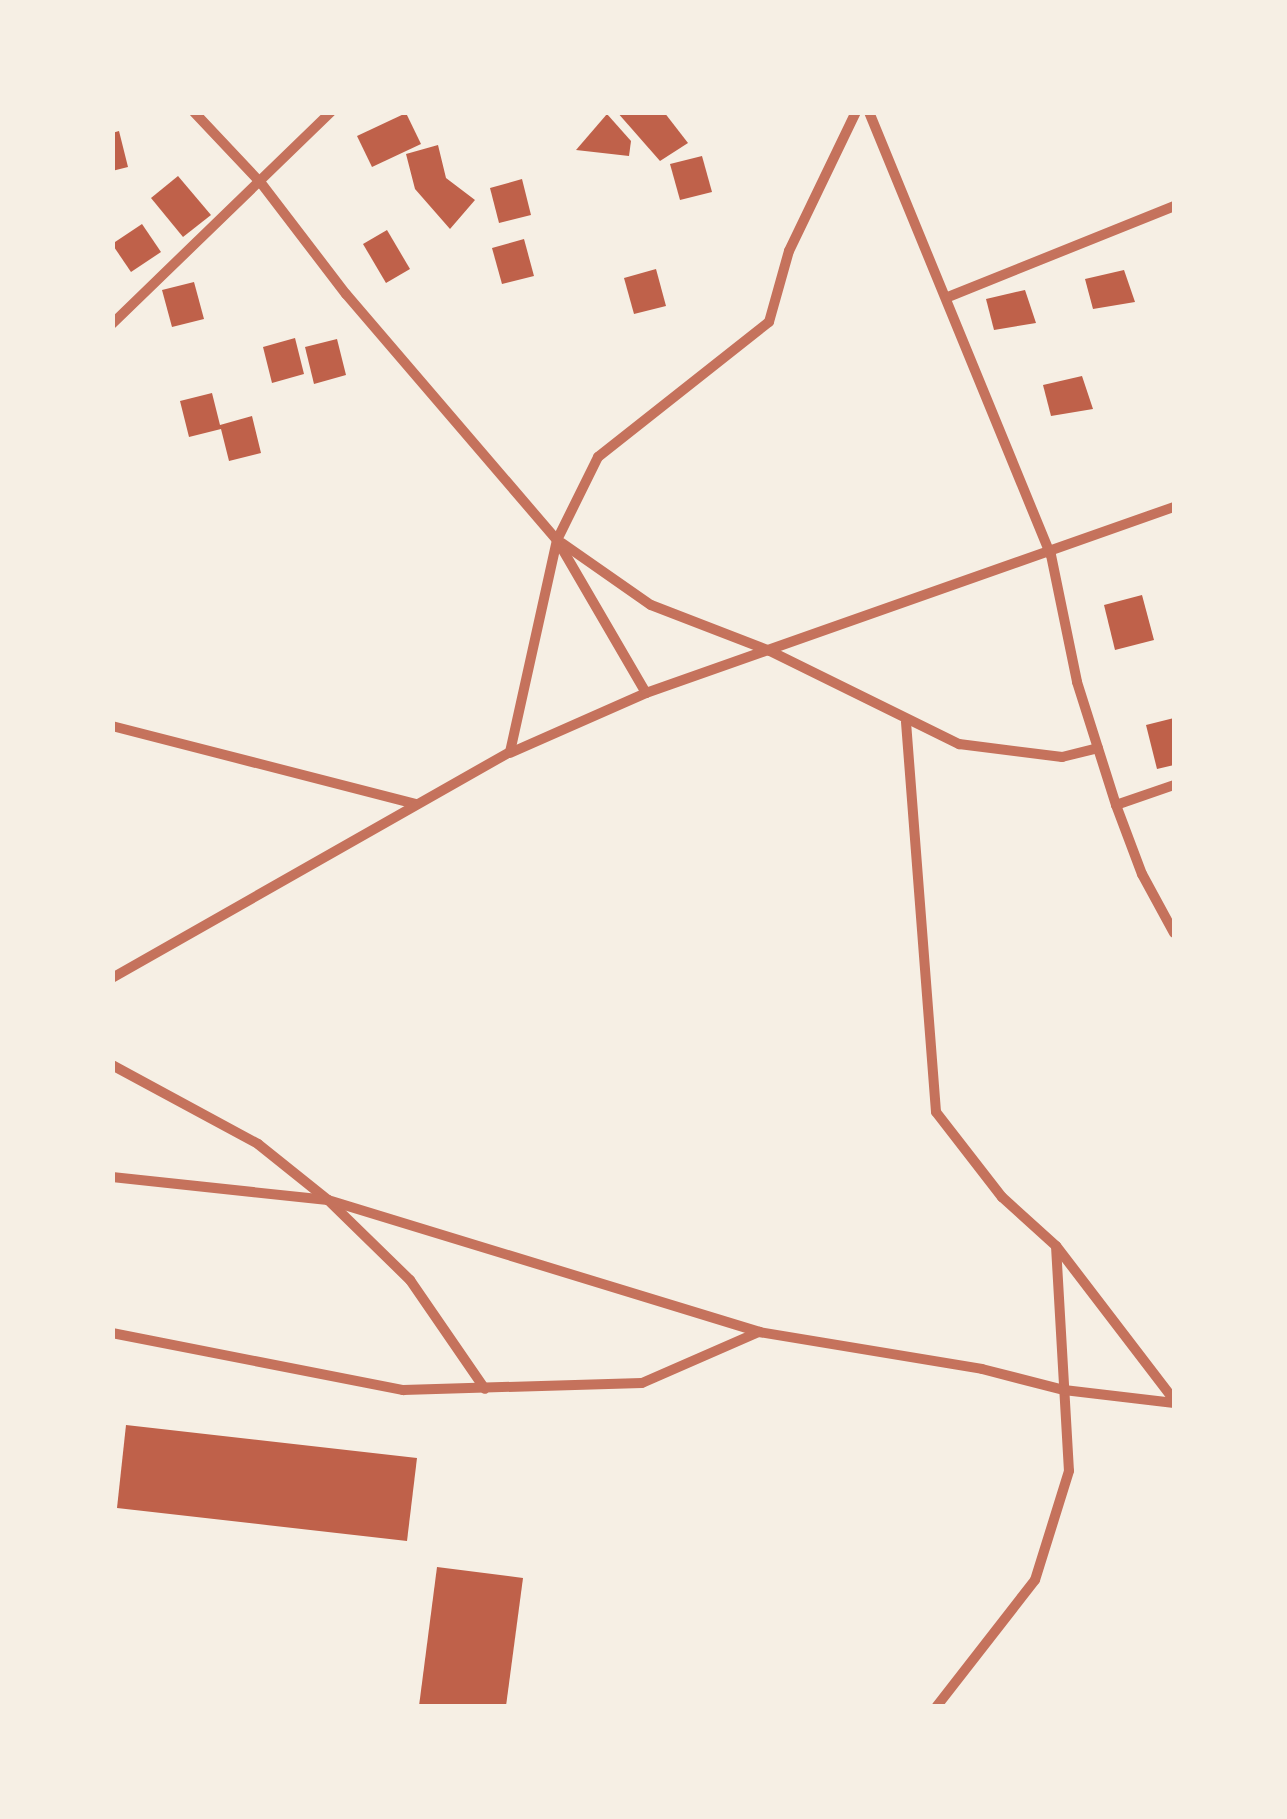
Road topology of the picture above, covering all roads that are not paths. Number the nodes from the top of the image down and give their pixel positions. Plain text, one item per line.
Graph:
1 (194, 112) edge
2 (331, 112) edge
3 (856, 112) edge
4 (869, 112) edge
5 (261, 183) junction
6 (1174, 206) edge
7 (948, 297) junction
8 (112, 324) edge
9 (1174, 506) edge
10 (558, 540) junction
11 (1051, 555) junction
12 (770, 651) junction
13 (646, 693) junction
14 (906, 722) junction
15 (112, 726) edge
16 (1098, 748) junction
17 (510, 752) junction
18 (1174, 785) edge
19 (1116, 805) junction
20 (1174, 933) edge
21 (112, 978) edge
22 (112, 1066) edge
23 (112, 1177) edge
24 (328, 1200) junction
25 (1056, 1246) junction
26 (758, 1332) junction
27 (112, 1333) edge
28 (485, 1389) junction
29 (1064, 1390) junction
30 (1174, 1402) edge
31 (937, 1706) edge

1 - 5 street
2 - 5 street
3 - 10 street
4 - 7 street
5 - 8 street
5 - 10 street
6 - 7 street
7 - 11 street
9 - 11 street
10 - 12 street
10 - 13 street
10 - 17 street
11 - 12 street
11 - 16 street
12 - 13 street
12 - 14 street
13 - 17 street
14 - 16 street
14 - 25 street
15 - 17 street
16 - 19 street
17 - 21 street
18 - 19 street
19 - 20 street
22 - 24 street
23 - 24 street
24 - 26 street
24 - 28 street
25 - 29 street
25 - 30 street
26 - 28 street
26 - 29 street
27 - 28 street
29 - 30 street
29 - 31 street

